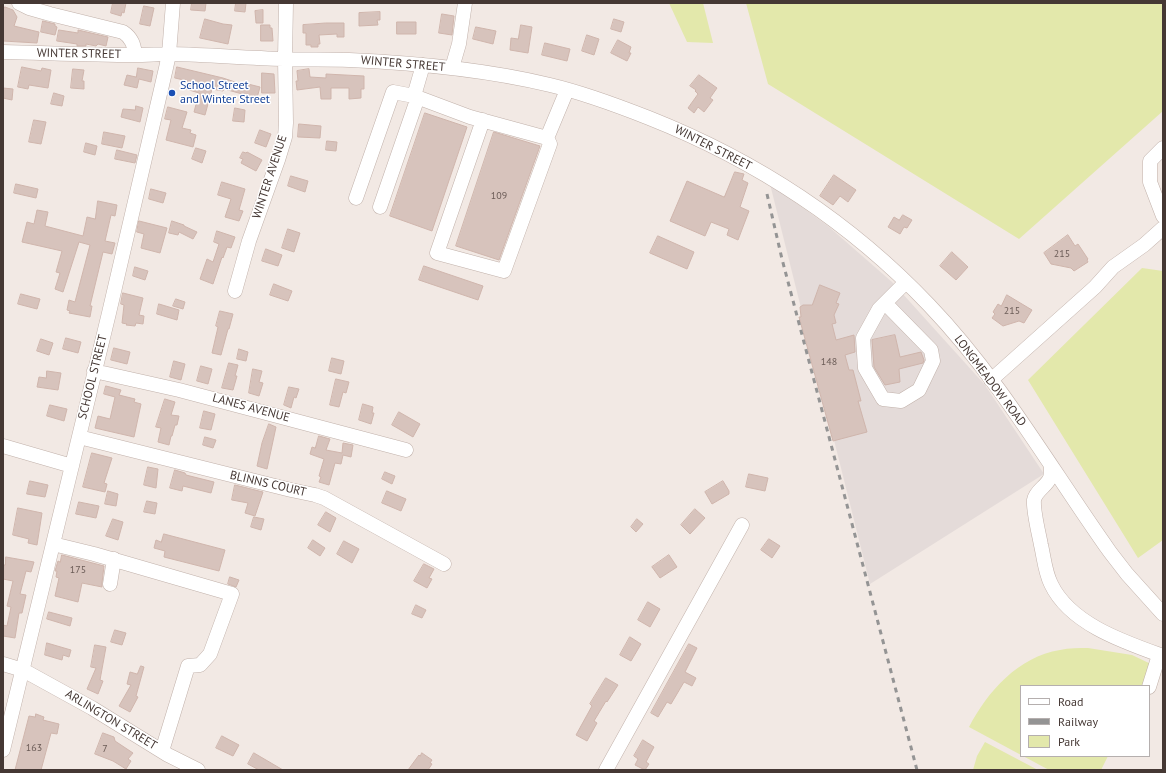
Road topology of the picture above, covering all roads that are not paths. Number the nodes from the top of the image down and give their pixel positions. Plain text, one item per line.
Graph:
1 (19, 3) edge
2 (173, 3) edge
3 (286, 3) edge
4 (465, 3) edge
5 (3, 52) edge
6 (169, 54) junction
7 (135, 55) junction
8 (285, 60) junction
9 (423, 65) junction
10 (452, 68) junction
11 (567, 90) junction
12 (416, 97) junction
13 (483, 120) junction
14 (547, 138) junction
15 (1163, 148) edge
16 (780, 184) joint
17 (356, 198) dead end
18 (380, 207) dead end
19 (1163, 216) edge
20 (1163, 228) edge
21 (906, 282) junction
22 (235, 291) dead end
23 (885, 303) junction
24 (94, 371) junction
25 (991, 380) junction
26 (79, 437) junction
27 (3, 446) edge
28 (406, 450) dead end
29 (72, 466) junction
30 (1051, 466) junction
31 (742, 525) dead end
32 (53, 544) junction
33 (114, 560) junction
34 (444, 564) dead end
35 (110, 584) dead end
36 (1163, 614) edge
37 (1161, 656) edge
38 (3, 664) edge
39 (23, 670) junction
40 (1150, 685) edge
41 (3, 750) edge
42 (162, 751) junction
43 (198, 770) edge
44 (606, 770) edge

1 - 7 street
2 - 6 street, SCHOOL STREET
3 - 8 street, WINTER AVENUE
4 - 10 street
5 - 7 street, WINTER STREET
6 - 7 street, WINTER STREET
6 - 8 street, WINTER STREET
6 - 24 street, SCHOOL STREET
8 - 9 street, WINTER STREET
8 - 22 street, WINTER AVENUE
9 - 10 street, WINTER STREET
9 - 12 street
10 - 11 street, WINTER STREET
11 - 14 street
11 - 16 street, WINTER STREET
12 - 13 street
12 - 17 street
12 - 18 street
13 - 14 street
13 - 14 street
15 - 19 street
16 - 21 street, LONGMEADOW ROAD
20 - 25 street
21 - 23 street
21 - 25 street, LONGMEADOW ROAD
23 - 23 street
24 - 26 street, SCHOOL STREET
24 - 28 street, LANES AVENUE
25 - 30 street, LONGMEADOW ROAD
26 - 29 street, SCHOOL STREET
26 - 34 street, BLINNS COURT
27 - 29 street
29 - 32 street, SCHOOL STREET
30 - 36 street, LONGMEADOW ROAD
30 - 37 street
31 - 44 street
32 - 33 street
32 - 39 street, SCHOOL STREET
33 - 35 street
33 - 42 street
37 - 40 street
38 - 39 street, ARLINGTON STREET
39 - 41 street, SCHOOL STREET
39 - 42 street, ARLINGTON STREET
42 - 43 street, ARLINGTON STREET

